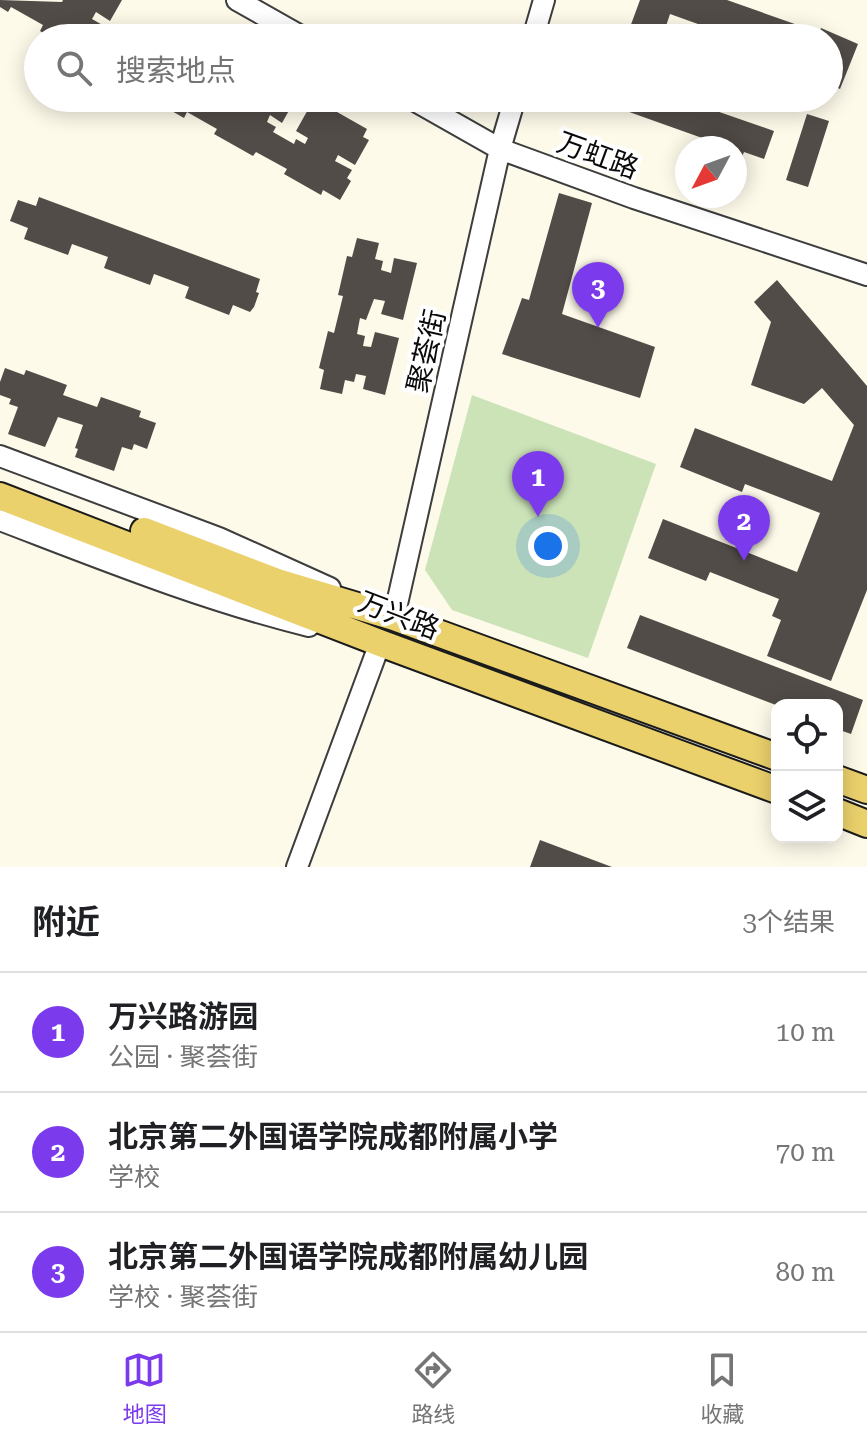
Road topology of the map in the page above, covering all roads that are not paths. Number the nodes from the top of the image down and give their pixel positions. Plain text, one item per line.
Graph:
1 (237, 0) edge
2 (544, 0) edge
3 (279, 24) edge
4 (537, 24) edge
5 (435, 112) edge
6 (511, 112) edge
7 (500, 149) junction
8 (867, 275) edge
9 (0, 456) edge
10 (0, 477) edge
11 (0, 496) edge
12 (65, 510) junction
13 (0, 520) edge
14 (394, 617) junction
15 (380, 643) junction
16 (771, 755) edge
17 (843, 781) edge
18 (771, 788) edge
19 (867, 790) edge
20 (843, 814) edge
21 (867, 824) edge
22 (297, 867) edge

1 - 3 street
2 - 4 street
5 - 7 street, 万虹路
6 - 7 street, 聚荟街
7 - 8 street, 万虹路
7 - 14 street, 聚荟街
9 - 14 street
10 - 12 main road
11 - 12 main road, 万兴路
12 - 14 main road
12 - 15 main road, 万兴路
13 - 15 street
14 - 16 main road
15 - 18 main road, 万兴路
15 - 22 street
17 - 19 main road
20 - 21 main road

